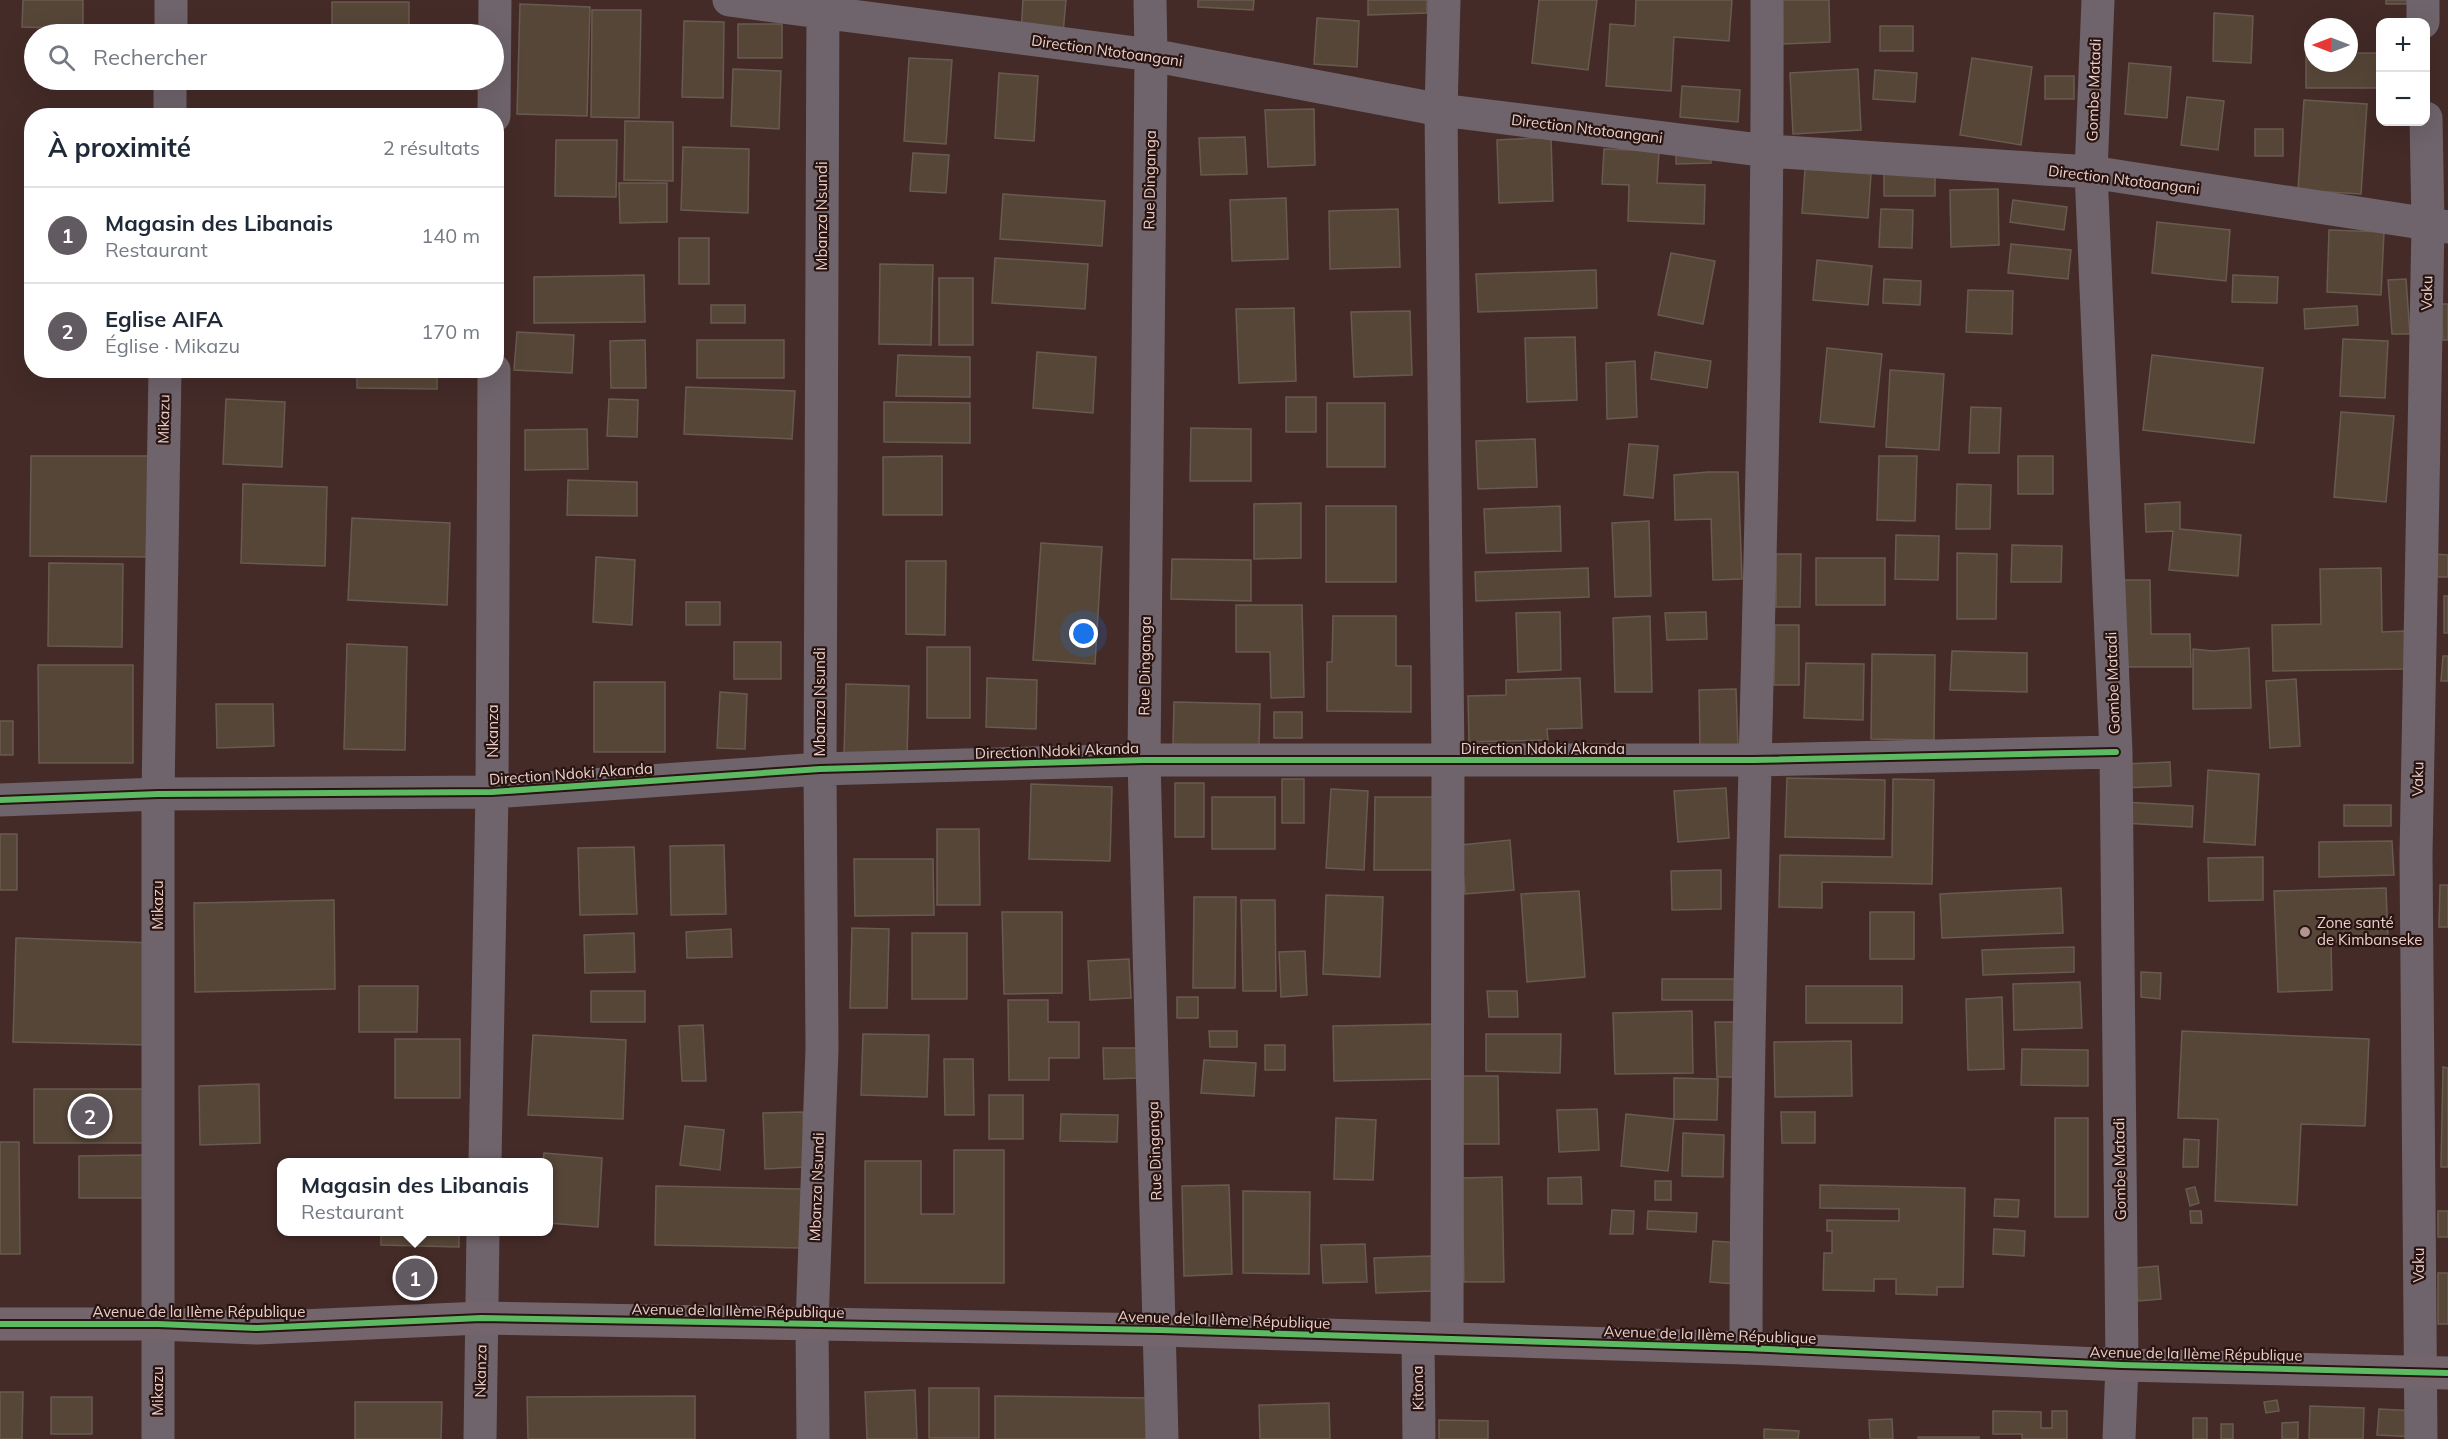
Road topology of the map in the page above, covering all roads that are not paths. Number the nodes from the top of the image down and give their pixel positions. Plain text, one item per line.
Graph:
1 (171, 0) edge
2 (495, 0) edge
3 (729, 0) edge
4 (1150, 0) edge
5 (1444, 0) edge
6 (1767, 0) edge
7 (2098, 0) edge
8 (2423, 0) edge
9 (823, 6) edge
10 (2423, 18) edge
11 (171, 24) edge
12 (495, 24) edge
13 (1151, 56) junction
14 (170, 90) edge
15 (494, 90) edge
16 (170, 108) edge
17 (494, 108) edge
18 (1441, 110) junction
19 (2427, 126) edge
20 (1768, 151) junction
21 (2091, 172) junction
22 (2438, 226) edge
23 (165, 378) edge
24 (494, 378) edge
25 (2116, 752) junction
26 (1144, 760) junction
27 (1753, 760) junction
28 (1448, 761) junction
29 (820, 769) junction
30 (492, 792) junction
31 (158, 794) junction
32 (0, 800) edge
33 (485, 1158) edge
34 (483, 1236) edge
35 (481, 1318) junction
36 (0, 1324) edge
37 (158, 1324) junction
38 (812, 1324) junction
39 (1160, 1330) junction
40 (1432, 1338) junction
41 (1746, 1348) junction
42 (2122, 1365) junction
43 (2434, 1372) edge
44 (158, 1439) edge
45 (480, 1439) edge
46 (813, 1439) edge
47 (1162, 1439) edge
48 (1419, 1439) edge
49 (2119, 1439) edge
50 (2421, 1439) edge

1 - 11 street
2 - 12 street
3 - 9 street, Direction Ntotoangani
4 - 13 street, Rue Dinganga
5 - 18 street, Kitona
6 - 20 street
7 - 21 street, Gombe Matadi
8 - 10 street
9 - 13 street, Direction Ntotoangani
9 - 29 street, Mbanza Nsundi
13 - 18 street, Direction Ntotoangani
13 - 26 street, Rue Dinganga
14 - 16 street
15 - 17 street
18 - 20 street, Direction Ntotoangani
18 - 28 street, Kitona
19 - 22 street, Vaku
20 - 21 street, Direction Ntotoangani
20 - 27 street
21 - 22 street, Direction Ntotoangani
21 - 25 street, Gombe Matadi
22 - 43 street, Vaku
23 - 31 street, Mikazu
24 - 30 street, Nkanza
25 - 27 street, Direction Ndoki Akanda
25 - 42 street, Gombe Matadi
26 - 28 street, Direction Ndoki Akanda
26 - 29 street, Direction Ndoki Akanda
26 - 39 street, Rue Dinganga
27 - 28 street, Direction Ndoki Akanda
27 - 41 street
28 - 40 street, Kitona
29 - 30 street, Direction Ndoki Akanda
29 - 38 street, Mbanza Nsundi
30 - 31 street, Direction Ndoki Akanda
30 - 33 street, Nkanza
31 - 32 street, Direction Ndoki Akanda
31 - 37 street, Mikazu
34 - 35 street, Nkanza
35 - 37 street, Avenue de la IIème République
35 - 38 street, Avenue de la IIème République
35 - 45 street, Nkanza
36 - 37 street, Avenue de la IIème République
37 - 44 street, Mikazu
38 - 39 street, Avenue de la IIème République
38 - 46 street, Mbanza Nsundi
39 - 40 street, Avenue de la IIème République
39 - 47 street, Rue Dinganga
40 - 41 street, Avenue de la IIème République
40 - 48 street, Kitona
41 - 42 street, Avenue de la IIème République
42 - 43 street, Avenue de la IIème République
42 - 49 street, Gombe Matadi
43 - 50 street, Vaku

